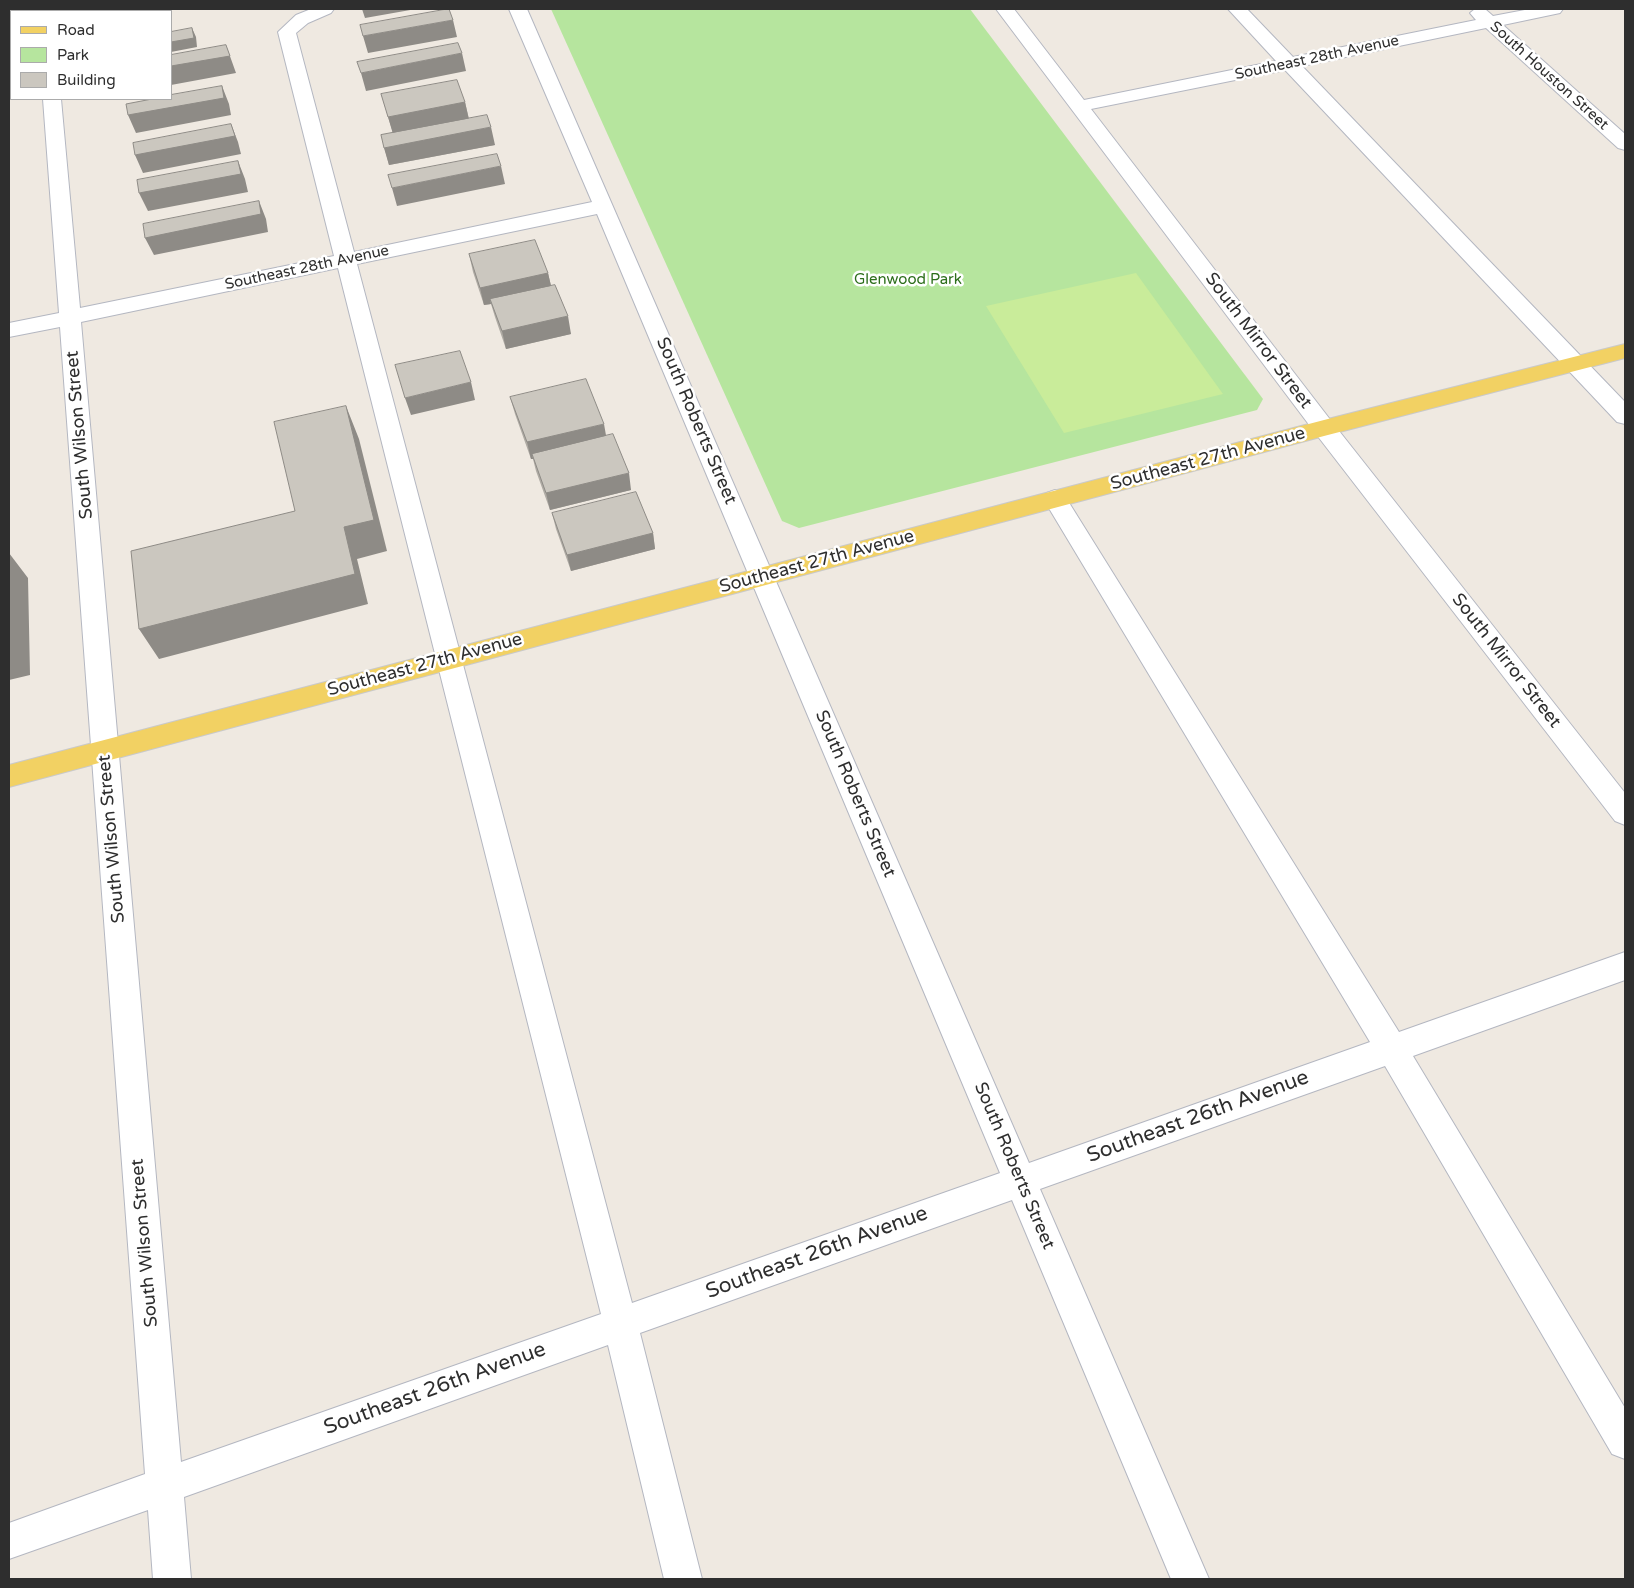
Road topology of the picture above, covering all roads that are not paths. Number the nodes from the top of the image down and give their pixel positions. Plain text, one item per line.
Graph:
1 (325, 9) edge
2 (518, 9) edge
3 (1005, 9) edge
4 (1237, 9) edge
5 (1474, 9) edge
6 (1554, 9) edge
7 (1489, 22) junction
8 (1289, 64) junction
9 (52, 100) edge
10 (1080, 106) junction
11 (1625, 144) edge
12 (604, 206) junction
13 (345, 260) junction
14 (71, 318) junction
15 (9, 330) edge
16 (1625, 351) edge
17 (1576, 364) junction
18 (1625, 416) edge
19 (1324, 428) junction
20 (1055, 499) junction
21 (763, 576) junction
22 (448, 659) junction
23 (105, 750) junction
24 (9, 776) edge
25 (1625, 813) edge
26 (1625, 966) edge
27 (1391, 1048) junction
28 (1020, 1180) junction
29 (620, 1323) junction
30 (1625, 1441) edge
31 (165, 1485) junction
32 (9, 1542) edge
33 (172, 1579) edge
34 (683, 1579) edge
35 (1190, 1579) edge

1 - 13 street
2 - 12 street, South Roberts Street
3 - 10 street, South Mirror Street
4 - 8 street
5 - 7 street, South Houston Street
6 - 7 street, Southeast 28th Avenue
7 - 8 street, Southeast 28th Avenue
7 - 11 street, South Houston Street
8 - 10 street, Southeast 28th Avenue
8 - 17 street
9 - 14 street, South Wilson Street
10 - 19 street, South Mirror Street
12 - 13 street, Southeast 28th Avenue
12 - 21 street, South Roberts Street
13 - 14 street, Southeast 28th Avenue
13 - 22 street
14 - 15 street, Southeast 28th Avenue
14 - 23 street, South Wilson Street
16 - 17 main road, Southeast 27th Avenue
17 - 18 street
17 - 19 main road, Southeast 27th Avenue
19 - 20 main road, Southeast 27th Avenue
19 - 25 street, South Mirror Street
20 - 21 main road, Southeast 27th Avenue
20 - 27 street
21 - 22 main road, Southeast 27th Avenue
21 - 28 street, South Roberts Street
22 - 23 main road, Southeast 27th Avenue
22 - 29 street
23 - 24 main road, Southeast 27th Avenue
23 - 31 street, South Wilson Street
26 - 27 street, Southeast 26th Avenue
27 - 28 street, Southeast 26th Avenue
27 - 30 street
28 - 29 street, Southeast 26th Avenue
28 - 35 street, South Roberts Street
29 - 31 street, Southeast 26th Avenue
29 - 34 street
31 - 32 street, Southeast 26th Avenue
31 - 33 street, South Wilson Street

